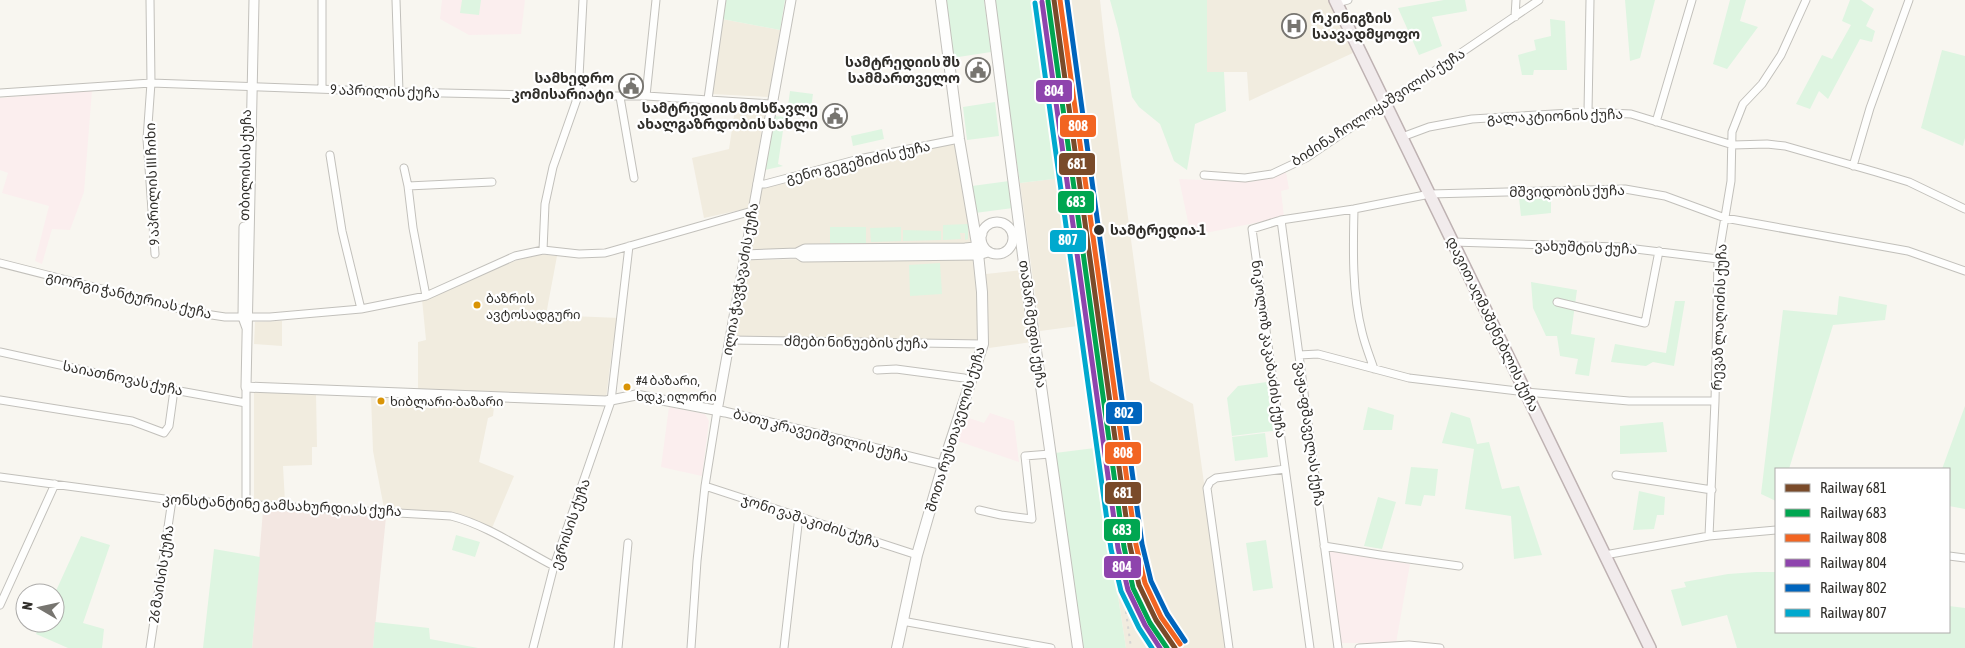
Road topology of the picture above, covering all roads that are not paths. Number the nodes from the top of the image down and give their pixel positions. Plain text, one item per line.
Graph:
1 (150, 0) edge
2 (248, 0) edge
3 (254, 0) edge
4 (322, 0) edge
5 (396, 0) edge
6 (583, 0) edge
7 (656, 0) edge
8 (722, 0) edge
9 (790, 0) edge
10 (941, 0) edge
11 (990, 0) edge
12 (1516, 0) edge
13 (1539, 0) edge
14 (1590, 0) edge
15 (1692, 0) edge
16 (1806, 0) edge
17 (1909, 0) edge
18 (1340, 1) edge
19 (1515, 16) junction
20 (151, 83) junction
21 (249, 87) junction
22 (322, 89) junction
23 (399, 92) junction
24 (0, 93) edge
25 (578, 96) junction
26 (620, 96) junction
27 (646, 96) junction
28 (708, 99) junction
29 (1386, 103) junction
30 (771, 104) junction
31 (1588, 112) junction
32 (1656, 122) junction
33 (1402, 137) junction
34 (959, 139) junction
35 (1733, 146) junction
36 (330, 155) dead end
37 (1853, 166) junction
38 (404, 168) dead end
39 (1204, 175) dead end
40 (634, 178) dead end
41 (492, 182) dead end
42 (757, 184) junction
43 (408, 186) junction
44 (1430, 194) junction
45 (1965, 209) edge
46 (1354, 210) junction
47 (752, 211) junction
48 (1725, 218) junction
49 (1281, 220) junction
50 (1007, 226) junction
51 (1252, 229) joint
52 (1021, 234) junction
53 (1453, 242) junction
54 (1012, 245) junction
55 (629, 246) junction
56 (981, 246) junction
57 (543, 250) junction
58 (1659, 251) junction
59 (155, 254) dead end
60 (744, 254) junction
61 (1718, 259) junction
62 (0, 264) edge
63 (1965, 271) edge
64 (426, 296) junction
65 (1557, 302) dead end
66 (361, 309) junction
67 (246, 317) junction
68 (729, 340) junction
69 (983, 344) junction
70 (0, 352) edge
71 (1299, 355) junction
72 (1374, 369) junction
73 (877, 370) dead end
74 (972, 381) junction
75 (246, 387) junction
76 (174, 390) junction
77 (1526, 392) junction
78 (0, 400) edge
79 (611, 401) junction
80 (1715, 401) junction
81 (246, 403) junction
82 (717, 411) junction
83 (1050, 454) junction
84 (943, 465) junction
85 (1285, 469) junction
86 (1616, 475) dead end
87 (0, 476) edge
88 (55, 484) junction
89 (705, 486) junction
90 (1712, 490) junction
91 (172, 500) junction
92 (246, 505) junction
93 (979, 510) dead end
94 (799, 516) junction
95 (1775, 530) edge
96 (1709, 536) junction
97 (628, 543) dead end
98 (1324, 546) junction
99 (917, 555) junction
100 (1605, 555) junction
101 (1950, 556) edge
102 (1965, 558) edge
103 (554, 566) junction
104 (1459, 566) dead end
105 (0, 605) edge
106 (902, 621) junction
107 (150, 648) edge
108 (533, 648) edge
109 (618, 648) edge
110 (691, 648) edge
111 (784, 648) edge
112 (897, 648) edge
113 (1051, 648) edge
114 (1078, 648) edge
115 (1229, 648) edge
116 (1310, 648) edge
117 (1338, 648) edge
118 (1359, 648) edge
119 (1440, 648) edge
120 (1650, 648) edge

1 - 20 street, 9 აპრილის III ჩიხი
2 - 21 street, თბილისის ქუჩა
3 - 21 street, თბილისის ქუჩა
4 - 22 street
5 - 23 street
6 - 25 street
7 - 27 street
8 - 28 street
9 - 30 street, ილია ჭავჭავაძის ქუჩა
10 - 34 main road, შოთა რუსთაველის ქუჩა
11 - 52 main road, თამარ მეფის ქუჩა
12 - 19 street
13 - 19 street, ბიძინა ჩოლოყაშვილის ქუჩა
14 - 31 street
15 - 32 street
16 - 35 street, რევაზ ლაღიძის ქუჩა
17 - 37 street
18 - 29 main road, დავით აღმაშენებლის ქუჩა
19 - 29 street, ბიძინა ჩოლოყაშვილის ქუჩა
20 - 21 street, 9 აპრილის ქუჩა
20 - 24 street, 9 აპრილის ქუჩა
20 - 59 street, 9 აპრილის III ჩიხი
21 - 22 street, 9 აპრილის ქუჩა
21 - 67 street, თბილისის ქუჩა
22 - 23 street, 9 აპრილის ქუჩა
23 - 25 street, 9 აპრილის ქუჩა
25 - 26 street, 9 აპრილის ქუჩა
25 - 57 street
26 - 27 street, 9 აპრილის ქუჩა
26 - 40 street
27 - 28 street, 9 აპრილის ქუჩა
28 - 30 street, 9 აპრილის ქუჩა
29 - 33 main road, დავით აღმაშენებლის ქუჩა
29 - 39 street, ბიძინა ჩოლოყაშვილის ქუჩა
30 - 42 street, ილია ჭავჭავაძის ქუჩა
31 - 32 street, გალაკტიონის ქუჩა
31 - 33 street, გალაკტიონის ქუჩა
32 - 35 street, გალაკტიონის ქუჩა
33 - 44 main road, დავით აღმაშენებლის ქუჩა
34 - 42 street, გენო გეგეშიძის ქუჩა
34 - 56 main road, შოთა რუსთაველის ქუჩა
35 - 37 street, გალაკტიონის ქუჩა
35 - 48 street, რევაზ ლაღიძის ქუჩა
36 - 66 street
37 - 45 street, გალაკტიონის ქუჩა
38 - 43 street
41 - 43 street
42 - 47 street, ილია ჭავჭავაძის ქუჩა
43 - 64 street
44 - 46 street, მშვიდობის ქუჩა
44 - 48 street, მშვიდობის ქუჩა
44 - 53 main road, დავით აღმაშენებლის ქუჩა
46 - 49 street, მშვიდობის ქუჩა
46 - 72 street
47 - 55 street, გიორგი ჭანტურიას ქუჩა
47 - 60 street, ილია ჭავჭავაძის ქუჩა
48 - 61 street, რევაზ ლაღიძის ქუჩა
48 - 63 street, მშვიდობის ქუჩა
49 - 51 street, მშვიდობის ქუჩა
49 - 71 street, ვაჟა-ფშაველას ქუჩა
50 - 52 street
50 - 54 street
50 - 56 street
51 - 85 street, ნიკოლოზ კაკაბაძის ქუჩა
52 - 54 street
52 - 83 main road, თამარ მეფის ქუჩა
53 - 58 street, ვახუშტის ქუჩა
53 - 77 main road, დავით აღმაშენებლის ქუჩა
54 - 56 street
55 - 57 street, გიორგი ჭანტურიას ქუჩა
55 - 79 street, ეგრისის ქუჩა
56 - 60 street
56 - 69 main road, შოთა რუსთაველის ქუჩა
57 - 64 street, გიორგი ჭანტურიას ქუჩა
58 - 61 street, ვახუშტის ქუჩა
58 - 65 street
60 - 68 street, ილია ჭავჭავაძის ქუჩა
61 - 80 street, რევაზ ლაღიძის ქუჩა
62 - 67 street, გიორგი ჭანტურიას ქუჩა
64 - 66 street, გიორგი ჭანტურიას ქუჩა
66 - 67 street, გიორგი ჭანტურიას ქუჩა
67 - 75 street, თბილისის ქუჩა
68 - 69 street, ძმები ნინუების ქუჩა
68 - 82 street, ილია ჭავჭავაძის ქუჩა
69 - 74 main road, შოთა რუსთაველის ქუჩა
70 - 76 street, საიათნოვას ქუჩა
71 - 72 street
71 - 98 street, ვაჟა-ფშაველას ქუჩა
72 - 77 street
73 - 74 street
74 - 84 main road, შოთა რუსთაველის ქუჩა
75 - 79 street, ბათუ კრავეიშვილის ქუჩა
75 - 81 street, თბილისის ქუჩა
76 - 78 street
76 - 81 street, საიათნოვას ქუჩა
77 - 80 street
77 - 100 main road, დავით აღმაშენებლის ქუჩა
79 - 82 street, ბათუ კრავეიშვილის ქუჩა
79 - 103 street, ეგრისის ქუჩა
80 - 90 street, რევაზ ლაღიძის ქუჩა
81 - 92 street, თბილისის ქუჩა
82 - 84 street, ბათუ კრავეიშვილის ქუჩა
82 - 89 street, ილია ჭავჭავაძის ქუჩა
83 - 93 street
83 - 114 main road, თამარ მეფის ქუჩა
84 - 99 main road, შოთა რუსთაველის ქუჩა
85 - 115 street
85 - 116 street, ნიკოლოზ კაკაბაძის ქუჩა
86 - 90 street
87 - 88 street, კონსტანტინე გამსახურდიას ქუჩა
88 - 91 street, კონსტანტინე გამსახურდიას ქუჩა
88 - 105 street
89 - 94 street, ჯონი ვაშაკიძის ქუჩა
89 - 110 street, ილია ჭავჭავაძის ქუჩა
90 - 96 street, რევაზ ლაღიძის ქუჩა
91 - 92 street, კონსტანტინე გამსახურდიას ქუჩა
91 - 107 street, 26 მაისის ქუჩა
92 - 103 street, კონსტანტინე გამსახურდიას ქუჩა
94 - 99 street, ჯონი ვაშაკიძის ქუჩა
94 - 111 street
95 - 96 street
96 - 100 street
97 - 109 street
98 - 104 street
98 - 117 street, ვაჟა-ფშაველას ქუჩა
99 - 106 main road, შოთა რუსთაველის ქუჩა
100 - 120 main road, დავით აღმაშენებლის ქუჩა
101 - 102 street
103 - 108 street, ეგრისის ქუჩა
106 - 112 main road, შოთა რუსთაველის ქუჩა
106 - 113 street
118 - 119 street

